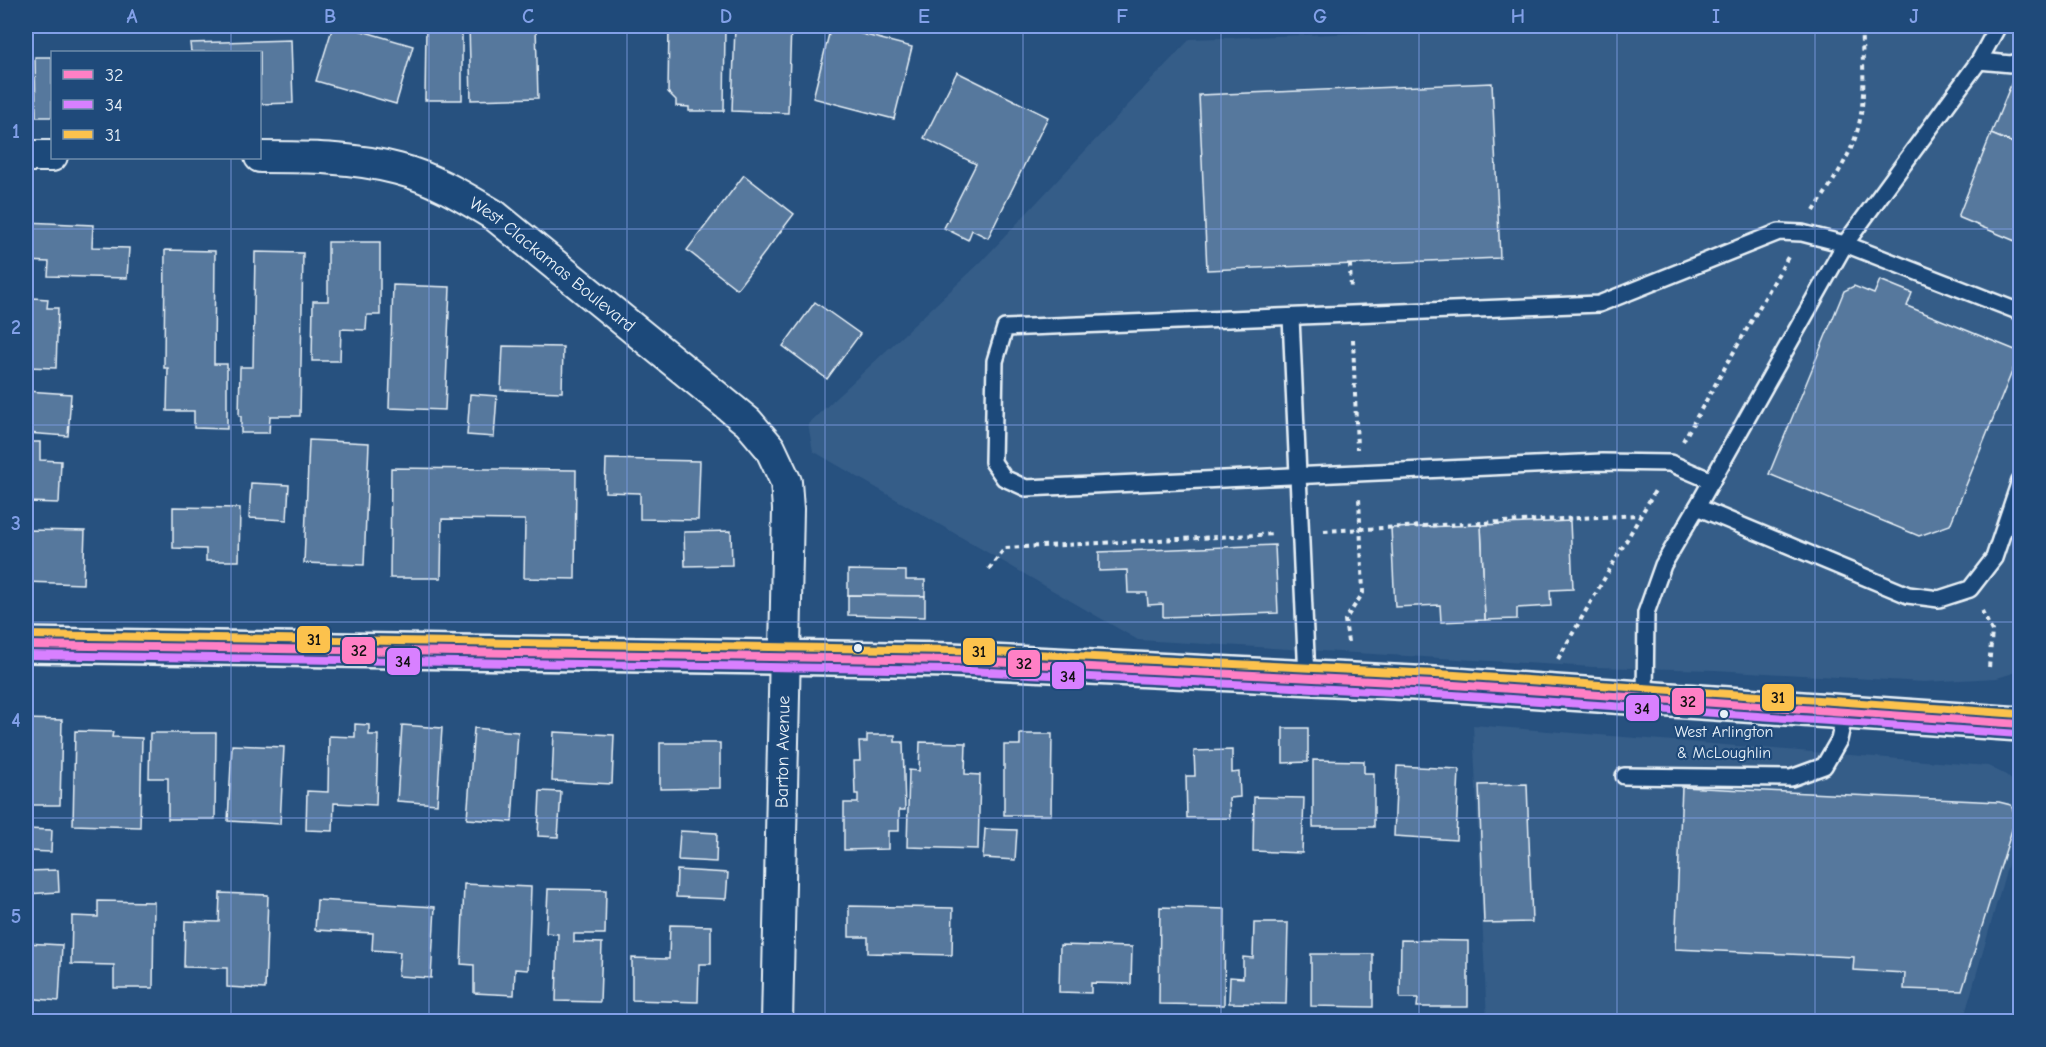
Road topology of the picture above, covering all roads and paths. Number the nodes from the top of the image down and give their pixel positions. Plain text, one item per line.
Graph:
1 (1861, 26) edge
2 (1998, 26) edge
3 (1979, 61) junction
4 (2020, 61) edge
5 (26, 156) edge
6 (51, 156) edge
7 (261, 157) edge
8 (1802, 233) junction
9 (1845, 244) junction
10 (2020, 312) edge
11 (1291, 317) junction
12 (1670, 464) junction
13 (1298, 476) junction
14 (1712, 481) junction
15 (2020, 481) edge
16 (786, 482) joint
17 (1698, 507) junction
18 (1970, 589) junction
19 (26, 645) edge
20 (785, 657) junction
21 (1989, 668) dead end
22 (1307, 678) junction
23 (1546, 692) junction
24 (1645, 699) junction
25 (1845, 712) junction
26 (2020, 724) edge
27 (1624, 776) dead end
28 (777, 1022) edge

1 - 8 path
2 - 3 lane
3 - 4 lane
3 - 9 lane
5 - 6 street
7 - 16 street, West Clackamas Boulevard
8 - 9 lane
8 - 11 lane
8 - 12 path
9 - 10 lane
9 - 14 lane
11 - 13 lane
11 - 13 lane
12 - 13 lane
12 - 14 lane
12 - 23 path
13 - 22 lane
14 - 17 lane
15 - 18 lane
16 - 20 street, Barton Avenue
17 - 18 lane
17 - 24 lane
18 - 21 path
19 - 20 main road
20 - 22 main road
20 - 28 street, Barton Avenue
22 - 23 main road
23 - 24 main road
24 - 25 main road
25 - 26 main road
25 - 27 lane

